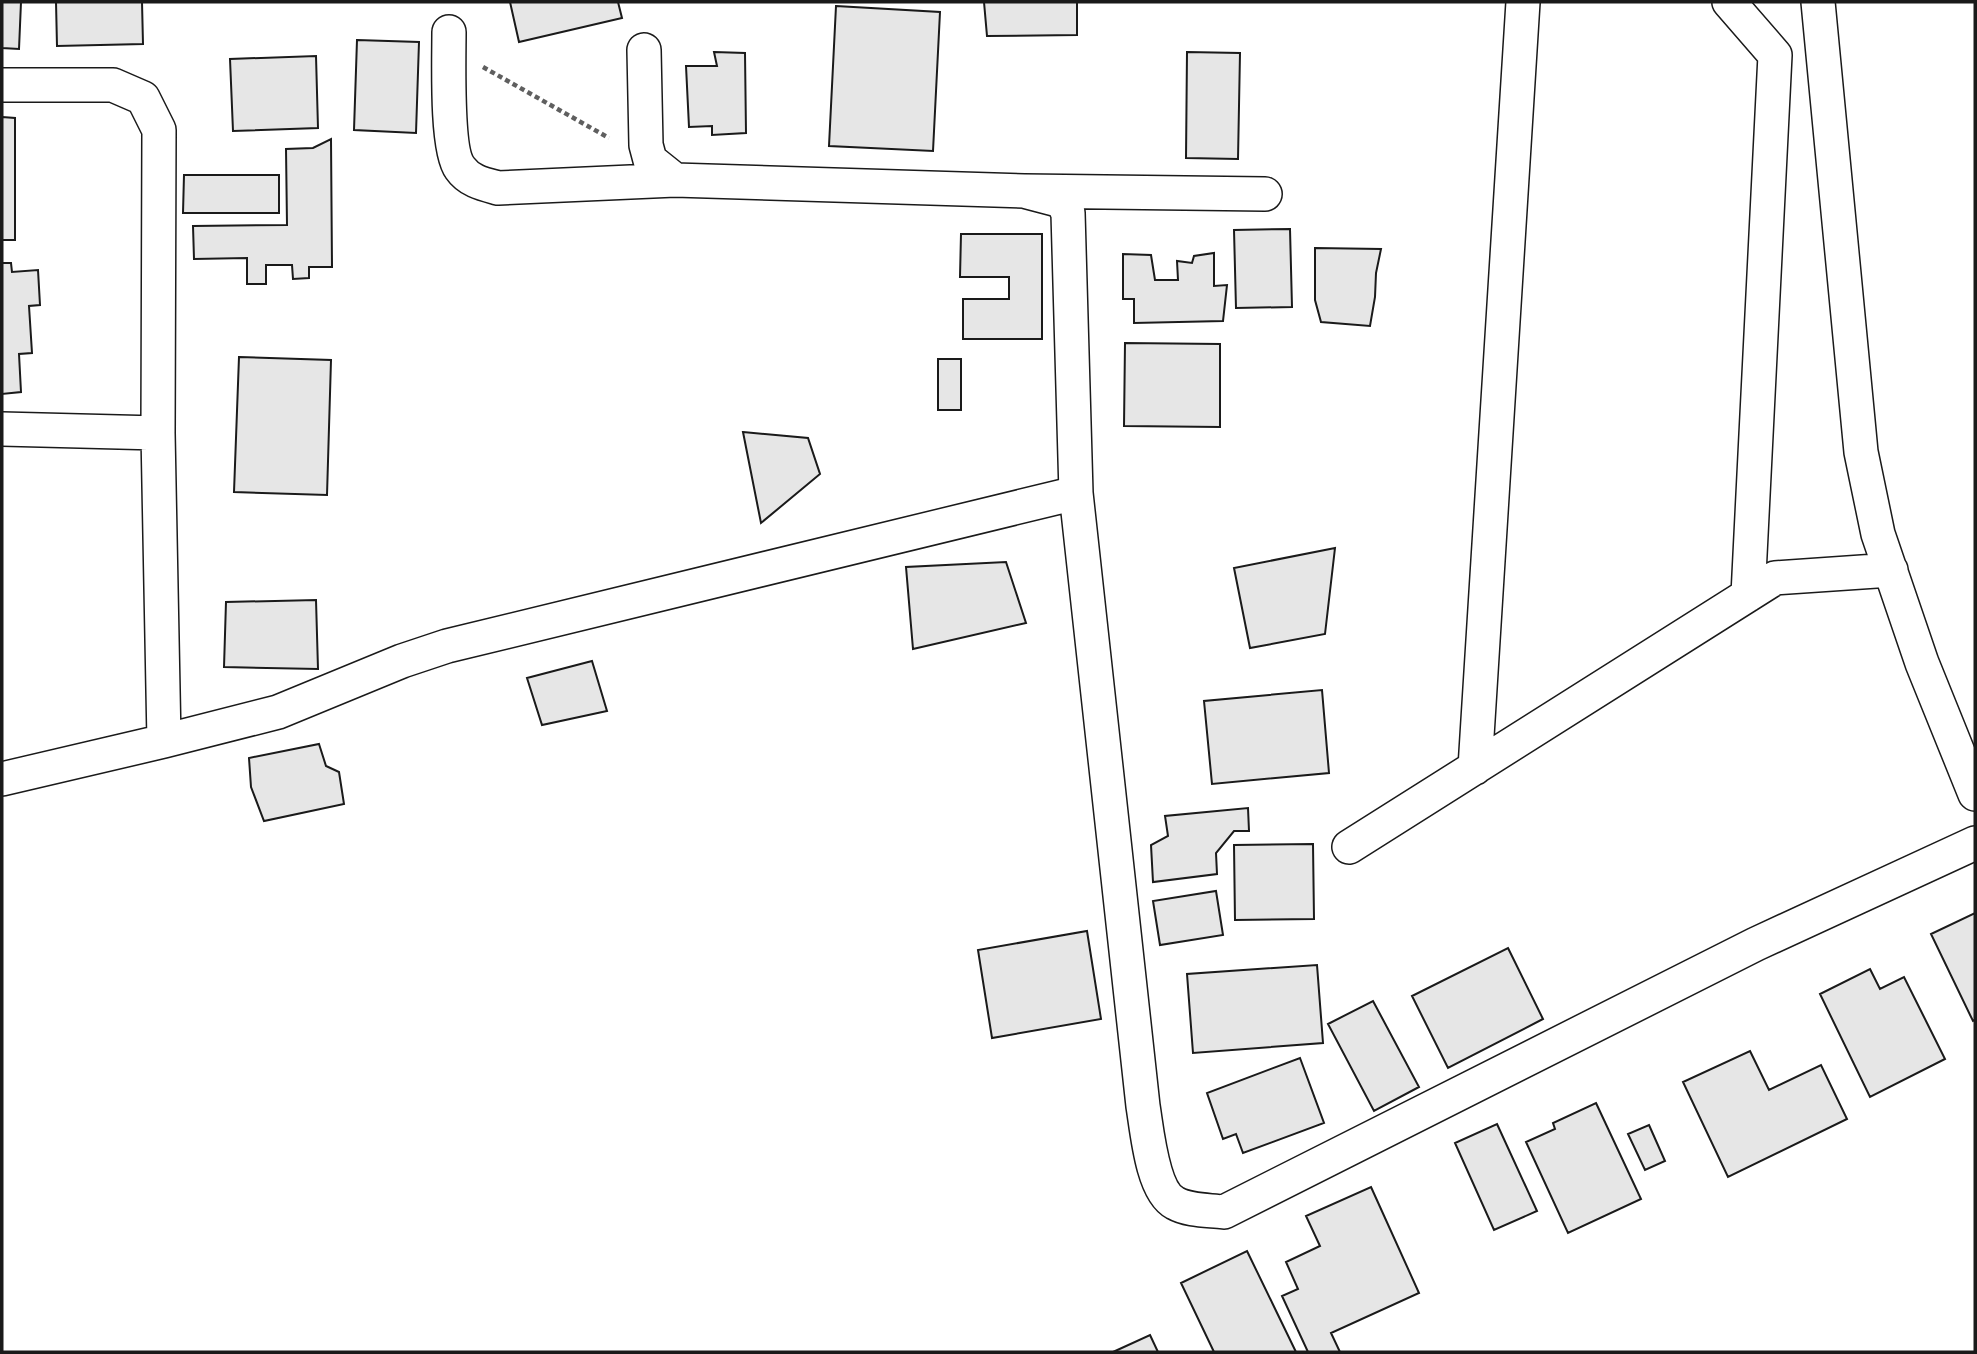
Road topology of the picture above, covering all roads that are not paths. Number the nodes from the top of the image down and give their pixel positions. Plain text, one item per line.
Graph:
1 (1523, 2) edge
2 (1729, 2) edge
3 (1818, 2) edge
4 (449, 40) road end
5 (644, 50) dead end
6 (2, 85) edge
7 (663, 170) junction
8 (1024, 191) junction
9 (1265, 194) dead end
10 (2, 429) edge
11 (158, 433) junction
12 (1076, 494) junction
13 (1891, 570) junction
14 (1748, 595) junction
15 (164, 741) junction
16 (1475, 768) junction
17 (2, 779) edge
18 (1975, 794) edge
19 (1975, 844) edge
20 (1349, 847) dead end

1 - 16 street
2 - 14 street
3 - 13 street
4 - 7 street
5 - 7 street
6 - 11 street
7 - 8 street
8 - 9 street
8 - 12 street
10 - 11 street
11 - 15 street
12 - 15 street
12 - 19 street
13 - 14 street
13 - 18 street
14 - 16 street
15 - 17 street
16 - 20 street

